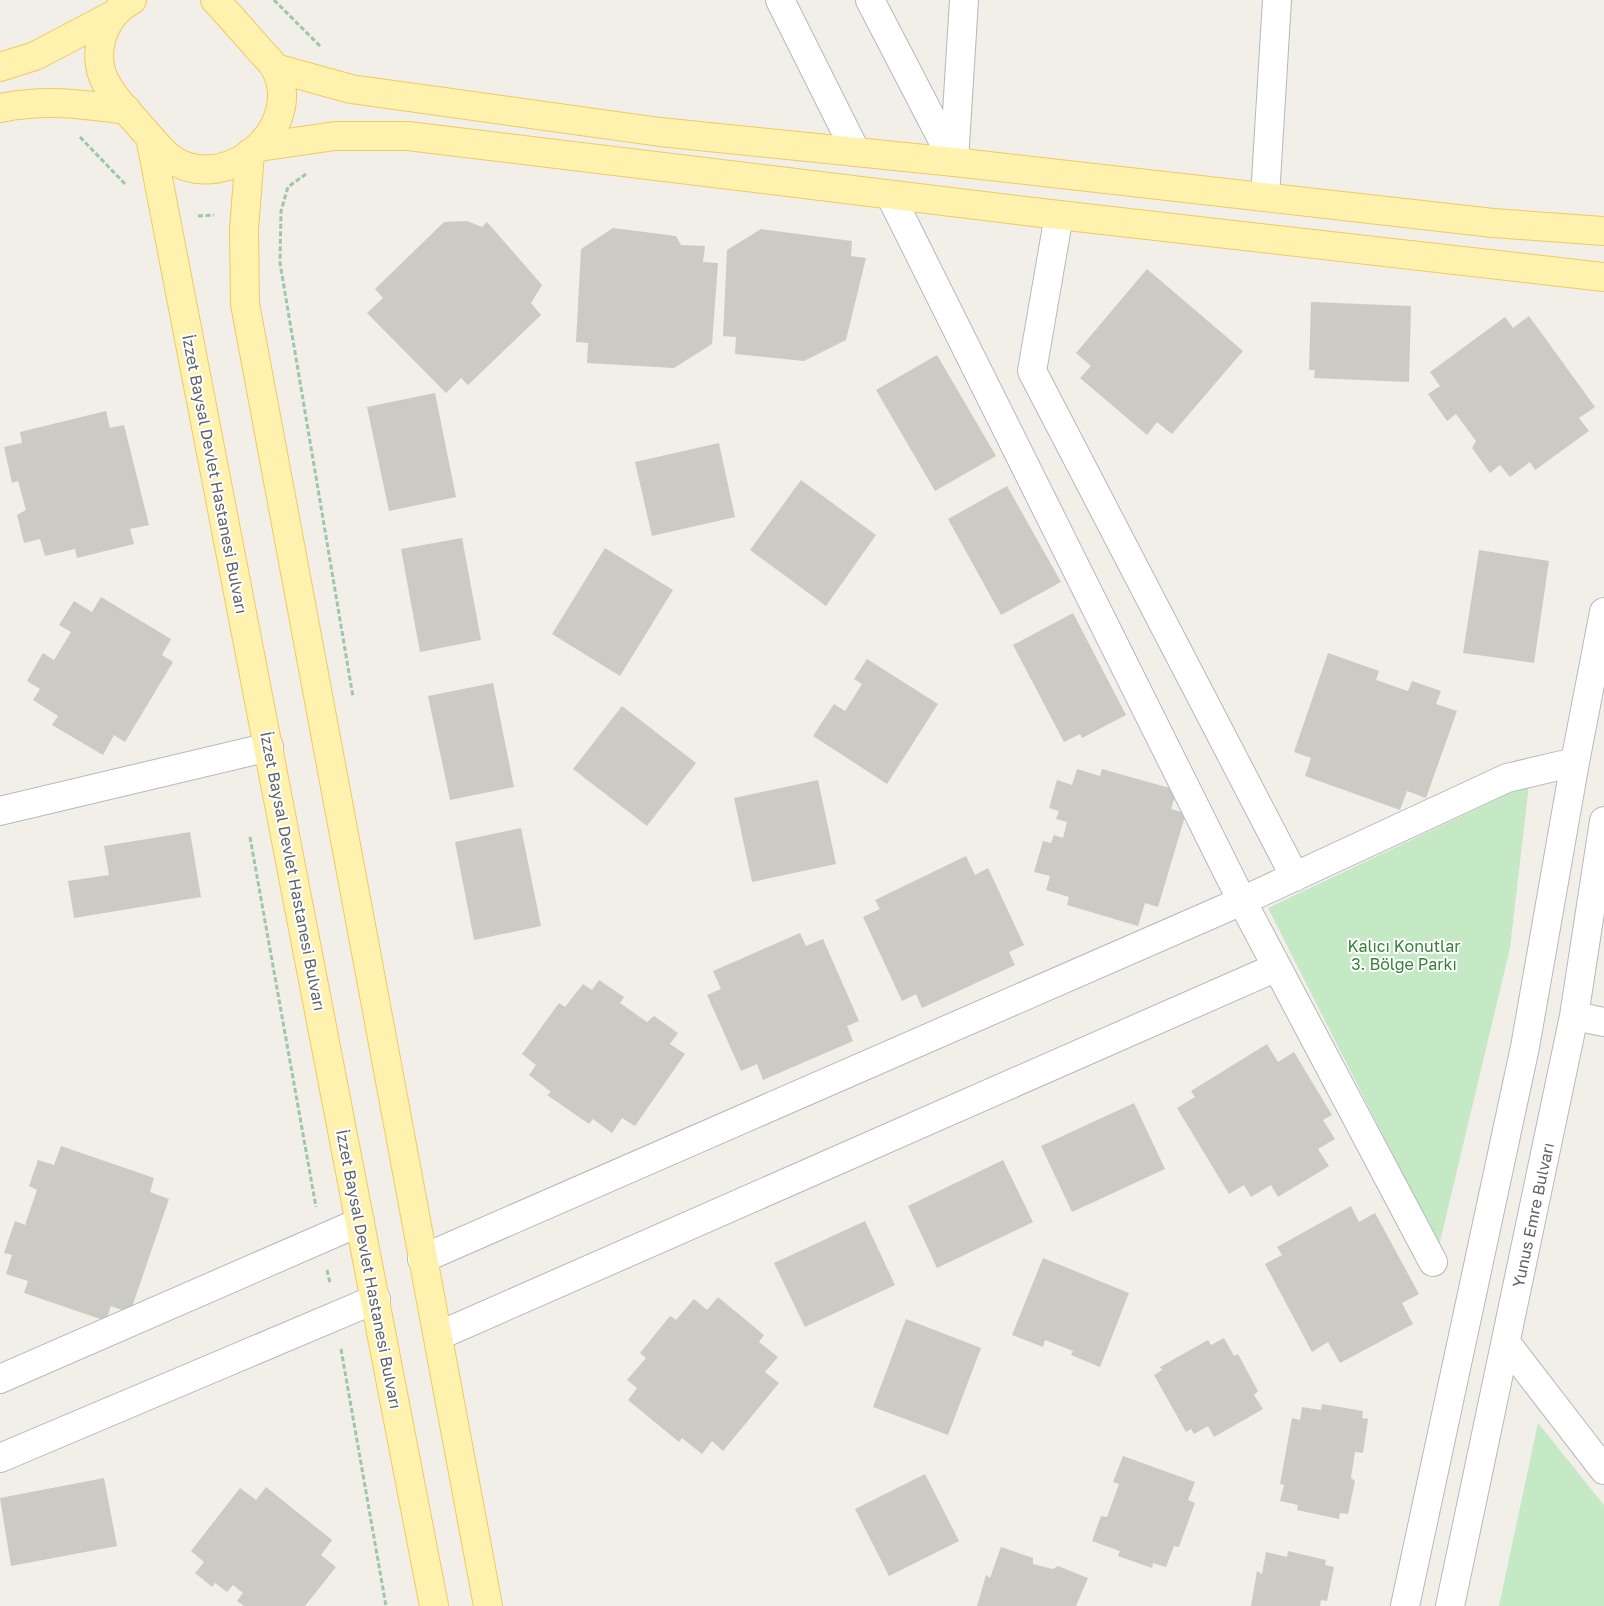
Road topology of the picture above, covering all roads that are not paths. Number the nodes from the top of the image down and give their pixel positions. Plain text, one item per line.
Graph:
1 (215, 0) edge
2 (780, 0) edge
3 (870, 0) edge
4 (964, 0) edge
5 (1277, 0) edge
6 (124, 4) edge
7 (0, 66) edge
8 (275, 68) junction
9 (0, 108) edge
10 (127, 110) junction
11 (150, 137) junction
12 (255, 150) junction
13 (856, 152) junction
14 (954, 162) junction
15 (890, 195) junction
16 (1265, 197) junction
17 (1059, 215) junction
18 (1604, 231) edge
19 (1604, 277) edge
20 (1604, 612) edge
21 (269, 747) junction
22 (1575, 762) junction
23 (0, 811) edge
24 (1604, 821) edge
25 (1295, 877) junction
26 (1242, 902) junction
27 (1277, 968) junction
28 (1574, 1016) junction
29 (1604, 1022) edge
30 (360, 1222) junction
31 (422, 1259) junction
32 (1433, 1262) dead end
33 (376, 1299) junction
34 (438, 1336) junction
35 (1507, 1344) junction
36 (0, 1379) edge
37 (0, 1458) edge
38 (1604, 1470) edge
39 (434, 1606) edge
40 (488, 1606) edge
41 (1405, 1606) edge
42 (1450, 1606) edge

1 - 8 main road
2 - 13 street
3 - 14 street
4 - 14 street
5 - 16 street
6 - 7 main road
6 - 10 main road
8 - 12 main road
8 - 13 main road
9 - 10 main road
10 - 11 main road
11 - 12 main road
11 - 21 main road, İzzet Baysal Devlet Hastanesi Bulvarı
12 - 15 main road
12 - 31 main road
13 - 14 main road
14 - 16 main road
15 - 17 main road
15 - 26 street
16 - 18 main road
17 - 19 main road
17 - 25 street
20 - 22 street
21 - 23 street
21 - 30 main road, İzzet Baysal Devlet Hastanesi Bulvarı
22 - 25 street
22 - 41 street
24 - 28 street, Yunus Emre Bulvarı
25 - 26 street
26 - 27 street
26 - 31 street
27 - 32 street
27 - 34 street
28 - 29 street
28 - 35 street, Yunus Emre Bulvarı
30 - 33 main road, İzzet Baysal Devlet Hastanesi Bulvarı
30 - 36 street
31 - 34 main road
33 - 37 street
33 - 39 main road, İzzet Baysal Devlet Hastanesi Bulvarı
34 - 40 main road
35 - 38 street
35 - 42 street, Yunus Emre Bulvarı

